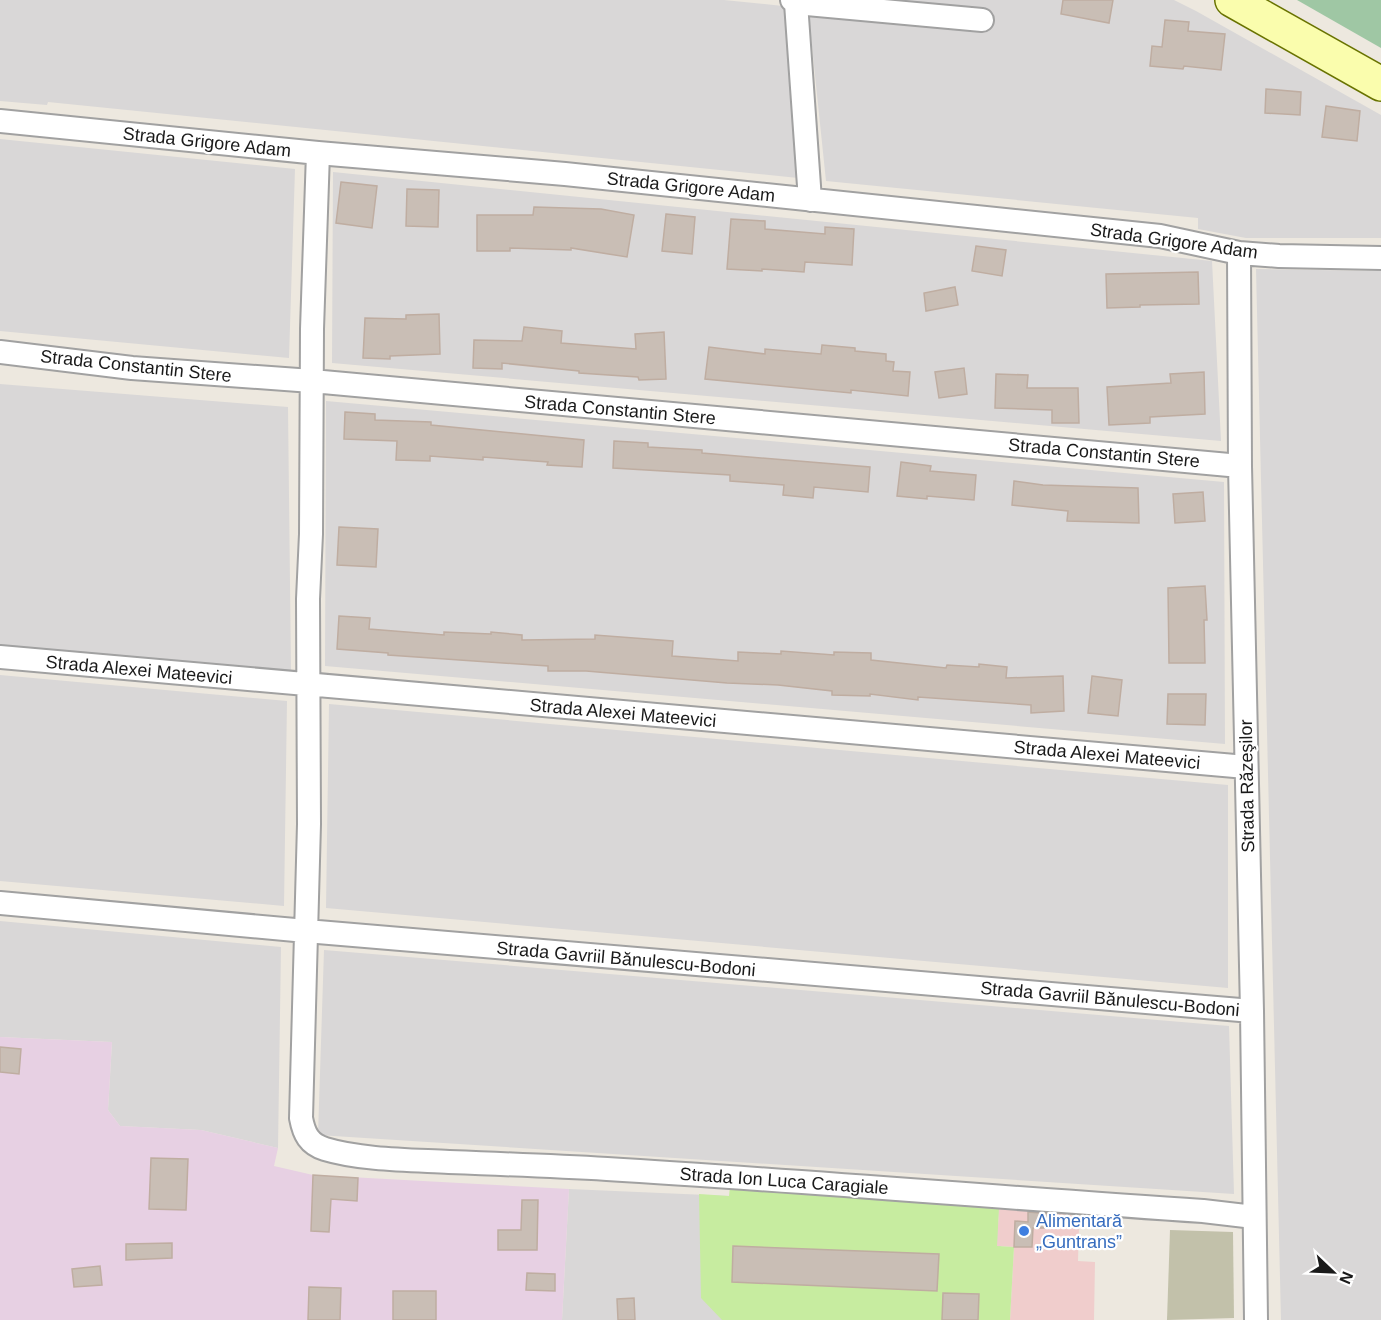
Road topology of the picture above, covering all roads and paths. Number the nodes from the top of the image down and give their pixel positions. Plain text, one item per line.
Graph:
1 (1233, 0) edge
2 (794, 2) edge
3 (982, 21) dead end
4 (1381, 84) edge
5 (0, 121) edge
6 (318, 153) junction
7 (810, 200) junction
8 (1239, 253) junction
9 (1381, 258) edge
10 (0, 352) edge
11 (312, 381) junction
12 (1240, 466) junction
13 (0, 657) edge
14 (308, 686) junction
15 (1246, 767) junction
16 (0, 903) edge
17 (306, 931) junction
18 (1252, 1011) junction
19 (1254, 1217) junction
20 (1256, 1320) edge

1 - 4 main road
2 - 3 street
2 - 7 street
5 - 6 street, Strada Grigore Adam
6 - 7 street, Strada Grigore Adam
6 - 11 street
7 - 8 street, Strada Grigore Adam
8 - 9 street, Strada Grigore Adam
8 - 12 street, Strada Răzeşilor
10 - 11 street, Strada Constantin Stere
11 - 12 street, Strada Constantin Stere
11 - 14 street
12 - 15 street, Strada Răzeşilor
13 - 14 street, Strada Alexei Mateevici
14 - 15 street, Strada Alexei Mateevici
14 - 17 street
15 - 18 street, Strada Răzeşilor
16 - 17 street, Strada Gavriil Bănulescu-Bodoni
17 - 18 street, Strada Gavriil Bănulescu-Bodoni
17 - 19 street, Strada Ion Luca Caragiale
18 - 19 street, Strada Răzeşilor
19 - 20 street, Strada Răzeşilor

